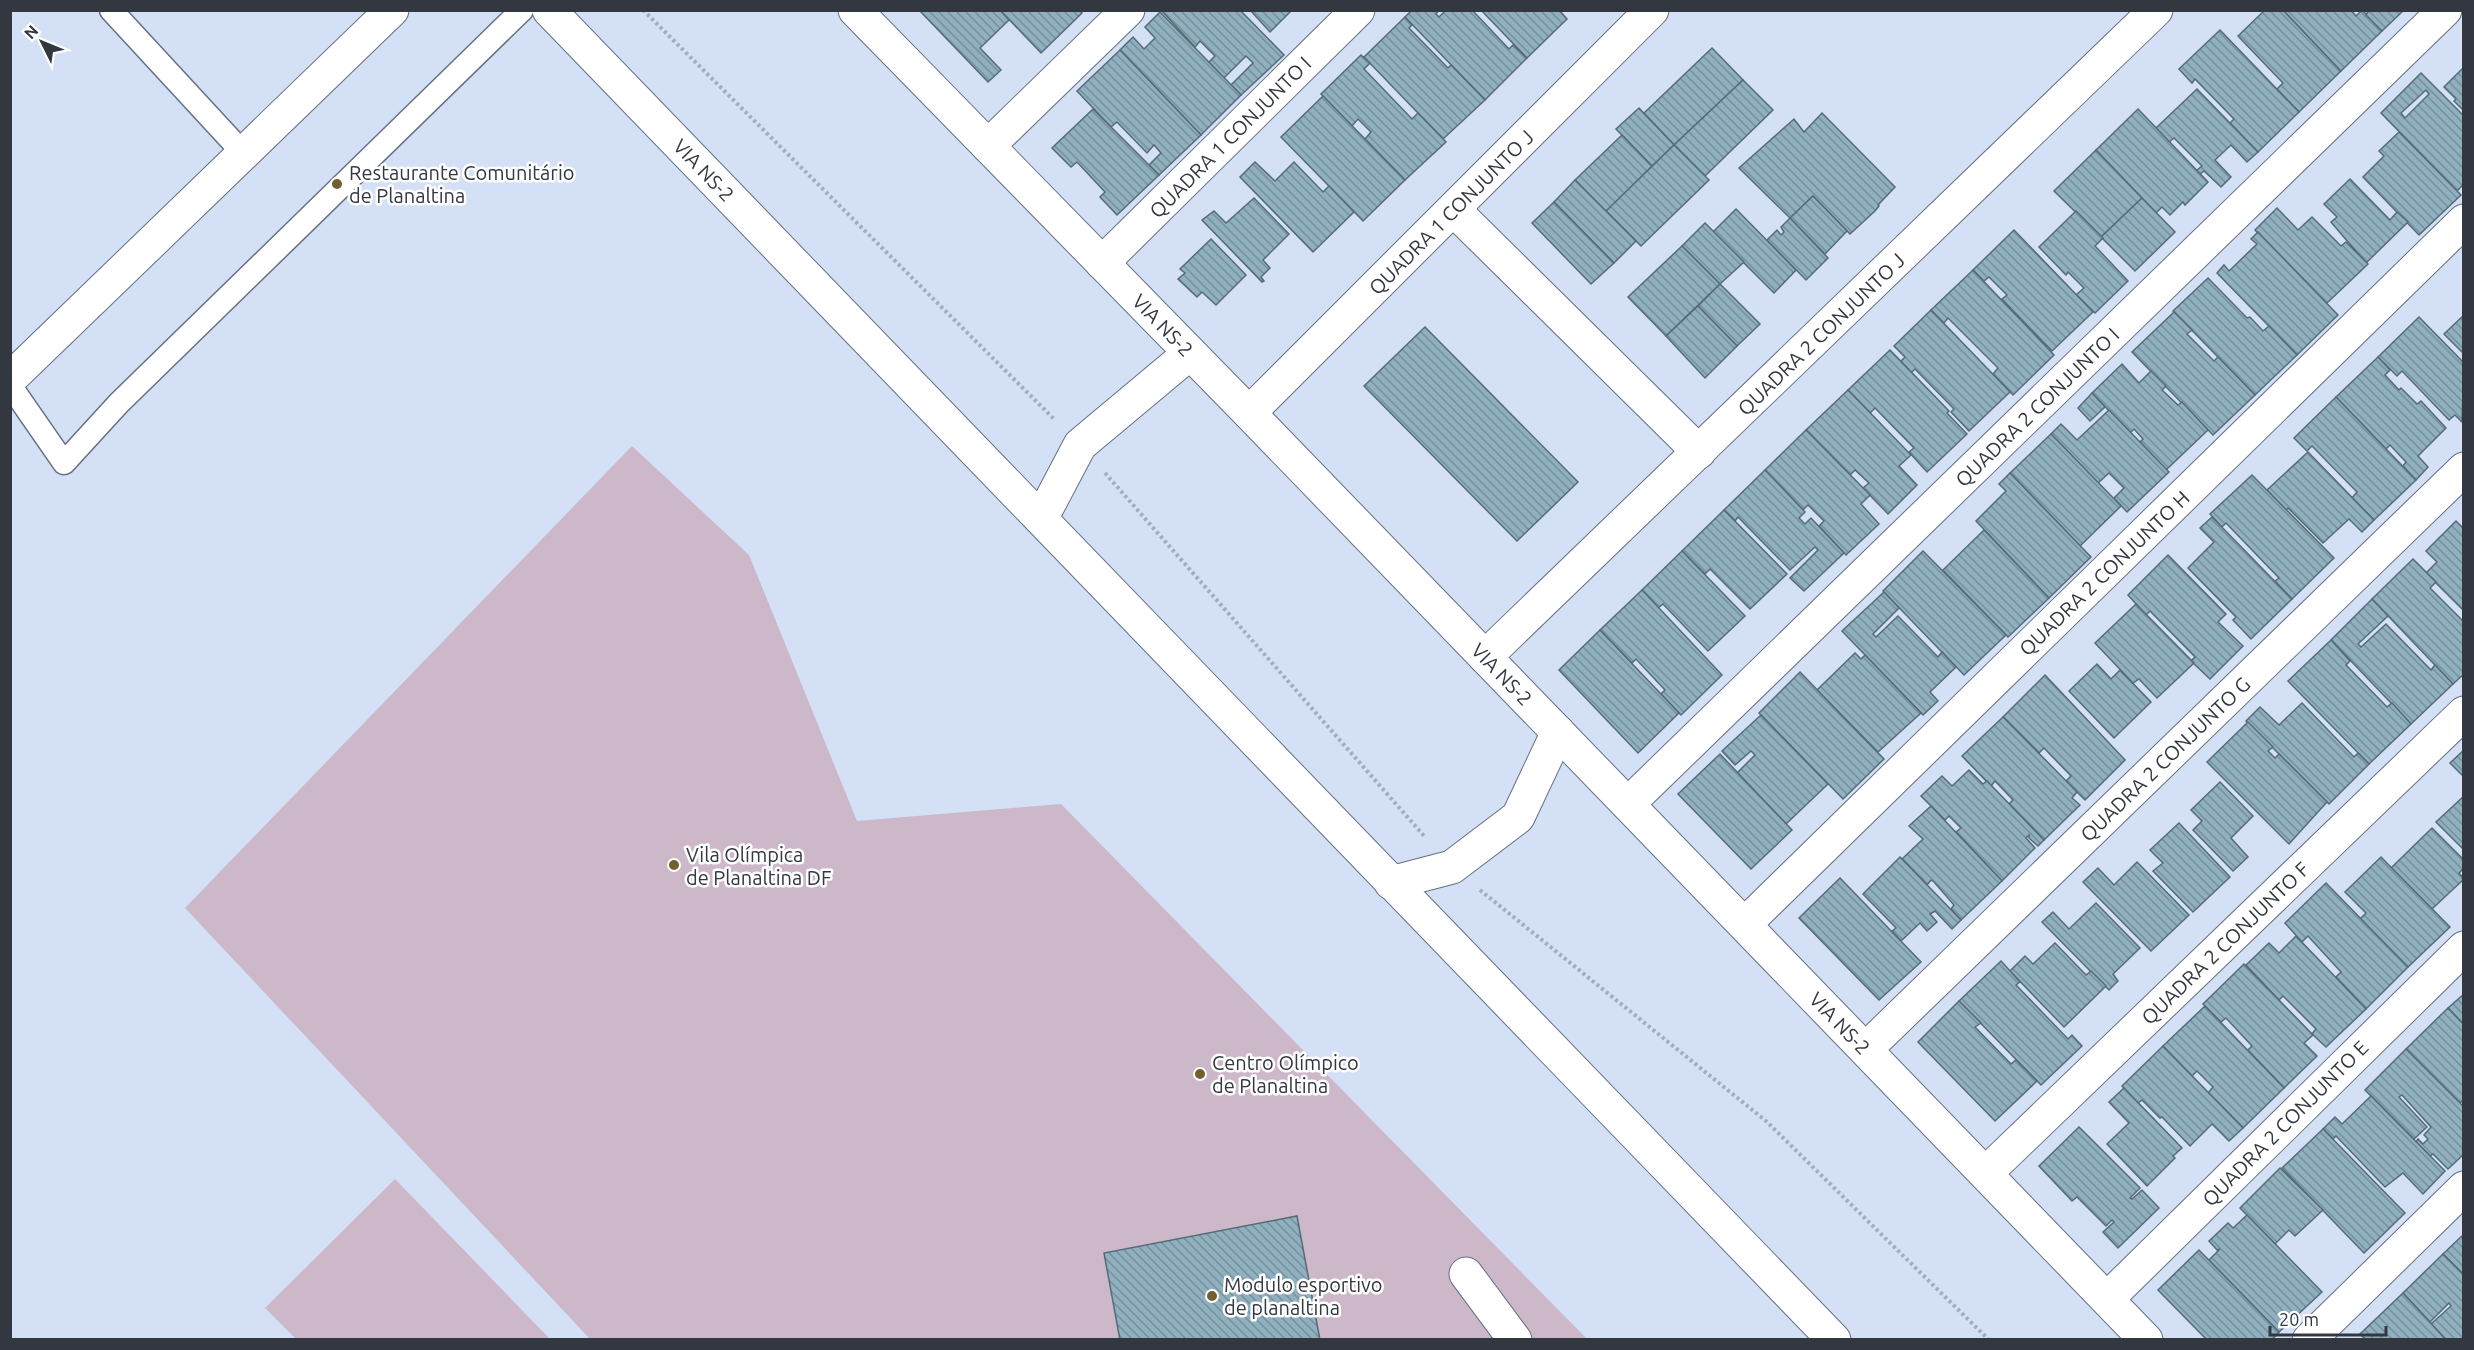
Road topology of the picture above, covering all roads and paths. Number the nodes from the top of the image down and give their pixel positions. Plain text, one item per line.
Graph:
1 (111, 10) edge
2 (392, 10) edge
3 (522, 10) edge
4 (549, 10) edge
5 (643, 10) edge
6 (1128, 10) edge
7 (1358, 10) edge
8 (1652, 10) edge
9 (2156, 10) edge
10 (2445, 10) edge
11 (865, 14) edge
12 (988, 146) junction
13 (244, 154) junction
14 (1454, 210) junction
15 (2463, 221) edge
16 (1102, 262) junction
17 (1190, 353) junction
18 (10, 379) edge
19 (10, 385) edge
20 (1249, 412) junction
21 (1080, 445) junction
22 (1699, 452) junction
23 (2463, 469) edge
24 (1041, 519) junction
25 (1485, 657) junction
26 (2463, 713) edge
27 (1558, 732) junction
28 (1628, 804) junction
29 (1452, 867) junction
30 (1391, 883) junction
31 (1744, 924) junction
32 (2463, 948) edge
33 (1866, 1049) junction
34 (1986, 1173) junction
35 (2463, 1188) edge
36 (1466, 1274) dead end
37 (2107, 1299) junction
38 (1515, 1340) edge
39 (1834, 1340) edge
40 (1989, 1340) edge
41 (2146, 1340) edge
42 (2308, 1340) edge

1 - 13 lane
2 - 13 street
3 - 19 lane
4 - 24 street, VIA NS-2
5 - 21 path
6 - 12 street
7 - 16 street, QUADRA 1 CONJUNTO I
8 - 14 street, QUADRA 1 CONJUNTO J
9 - 22 street, QUADRA 2 CONJUNTO J
10 - 28 street, QUADRA 2 CONJUNTO I
11 - 12 street, VIA NS-2
12 - 16 street, VIA NS-2
13 - 18 street
14 - 20 street, QUADRA 1 CONJUNTO J
14 - 22 street
15 - 31 street, QUADRA 2 CONJUNTO H
16 - 17 street, VIA NS-2
17 - 20 street, VIA NS-2
17 - 21 street
20 - 25 street, VIA NS-2
21 - 24 street
21 - 29 path
22 - 25 street, QUADRA 2 CONJUNTO J
23 - 33 street, QUADRA 2 CONJUNTO G
24 - 30 street, VIA NS-2
25 - 27 street, VIA NS-2
26 - 34 street, QUADRA 2 CONJUNTO F
27 - 28 street, VIA NS-2
27 - 29 street
28 - 31 street, VIA NS-2
29 - 30 street
29 - 40 path
30 - 39 street, VIA NS-2
31 - 33 street, VIA NS-2
32 - 37 street, QUADRA 2 CONJUNTO E
33 - 34 street, VIA NS-2
34 - 37 street, VIA NS-2
35 - 42 street
36 - 38 street
37 - 41 street, VIA NS-2

